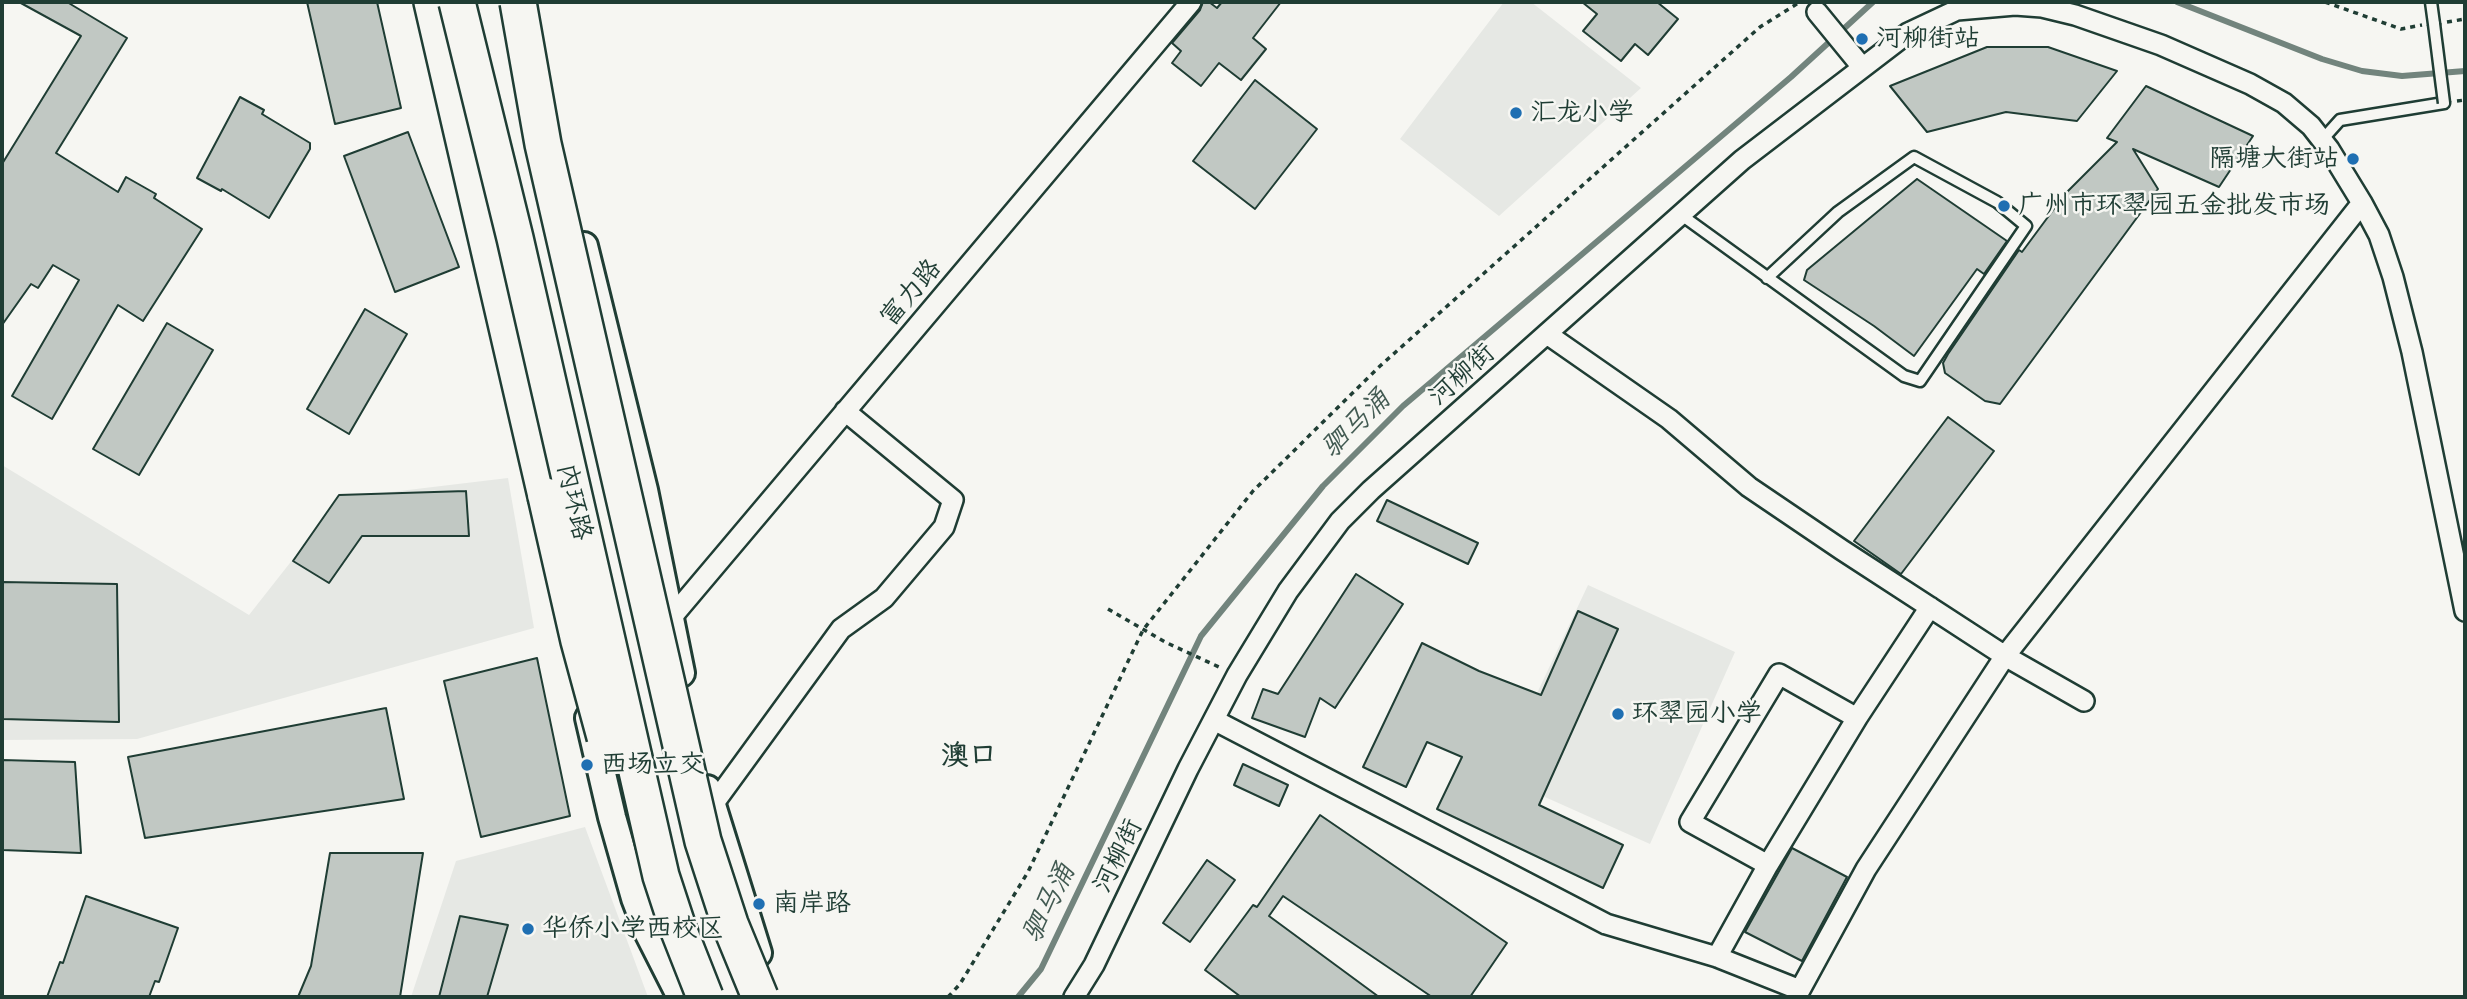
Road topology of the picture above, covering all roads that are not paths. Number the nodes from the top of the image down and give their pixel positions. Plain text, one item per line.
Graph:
1 (418, 2) edge
2 (432, 2) edge
3 (445, 2) edge
4 (457, 2) edge
5 (507, 2) edge
6 (518, 2) edge
7 (531, 2) edge
8 (1191, 2) edge
9 (2431, 2) edge
10 (1809, 7) edge
11 (1863, 67) junction
12 (549, 134) junction
13 (2322, 140) junction
14 (541, 195) dead end
15 (2362, 203) junction
16 (1681, 214) junction
17 (580, 230) junction
18 (1768, 278) junction
19 (1547, 334) junction
20 (845, 411) junction
21 (565, 512) junction
22 (594, 555) dead end
23 (2460, 558) edge
24 (553, 571) junction
25 (1930, 607) junction
26 (2465, 611) edge
27 (670, 618) junction
28 (2004, 656) junction
29 (582, 691) junction
30 (2084, 701) dead end
31 (1857, 718) junction
32 (1214, 720) junction
33 (638, 746) dead end
34 (712, 806) junction
35 (682, 814) dead end
36 (1768, 865) junction
37 (684, 930) junction
38 (1717, 957) junction
39 (759, 989) edge
40 (683, 997) edge
41 (705, 997) edge
42 (774, 997) edge
43 (1074, 997) edge

1 - 24 main road
2 - 37 highway, bridge
3 - 21 street
4 - 37 highway, 内环路, bridge
5 - 12 highway, bridge
6 - 12 highway, 内环路, bridge
7 - 12 main road
8 - 20 street, 富力路
9 - 13 lane, bridge
10 - 11 street
11 - 13 street, 河柳街
11 - 16 street, 河柳街
12 - 17 main road
12 - 39 highway, 内环路, bridge
13 - 15 street, 河柳街
14 - 17 main road
15 - 23 street, 河柳街
15 - 28 street
16 - 18 lane
16 - 19 street, 河柳街
17 - 27 main road
18 - 18 lane
19 - 25 street
19 - 32 street, 河柳街
20 - 27 street, 富力路
20 - 34 street
21 - 22 street
21 - 24 street
23 - 26 street, 河柳街
24 - 29 main road
25 - 28 street
25 - 31 street
27 - 34 main road
28 - 30 street
28 - 38 street
29 - 33 main road
29 - 40 main road
31 - 36 street
31 - 36 street
32 - 38 street
32 - 43 street, 河柳街
34 - 35 street
34 - 42 main road
36 - 38 street
37 - 40 main road
37 - 41 highway, 内环路, bridge

